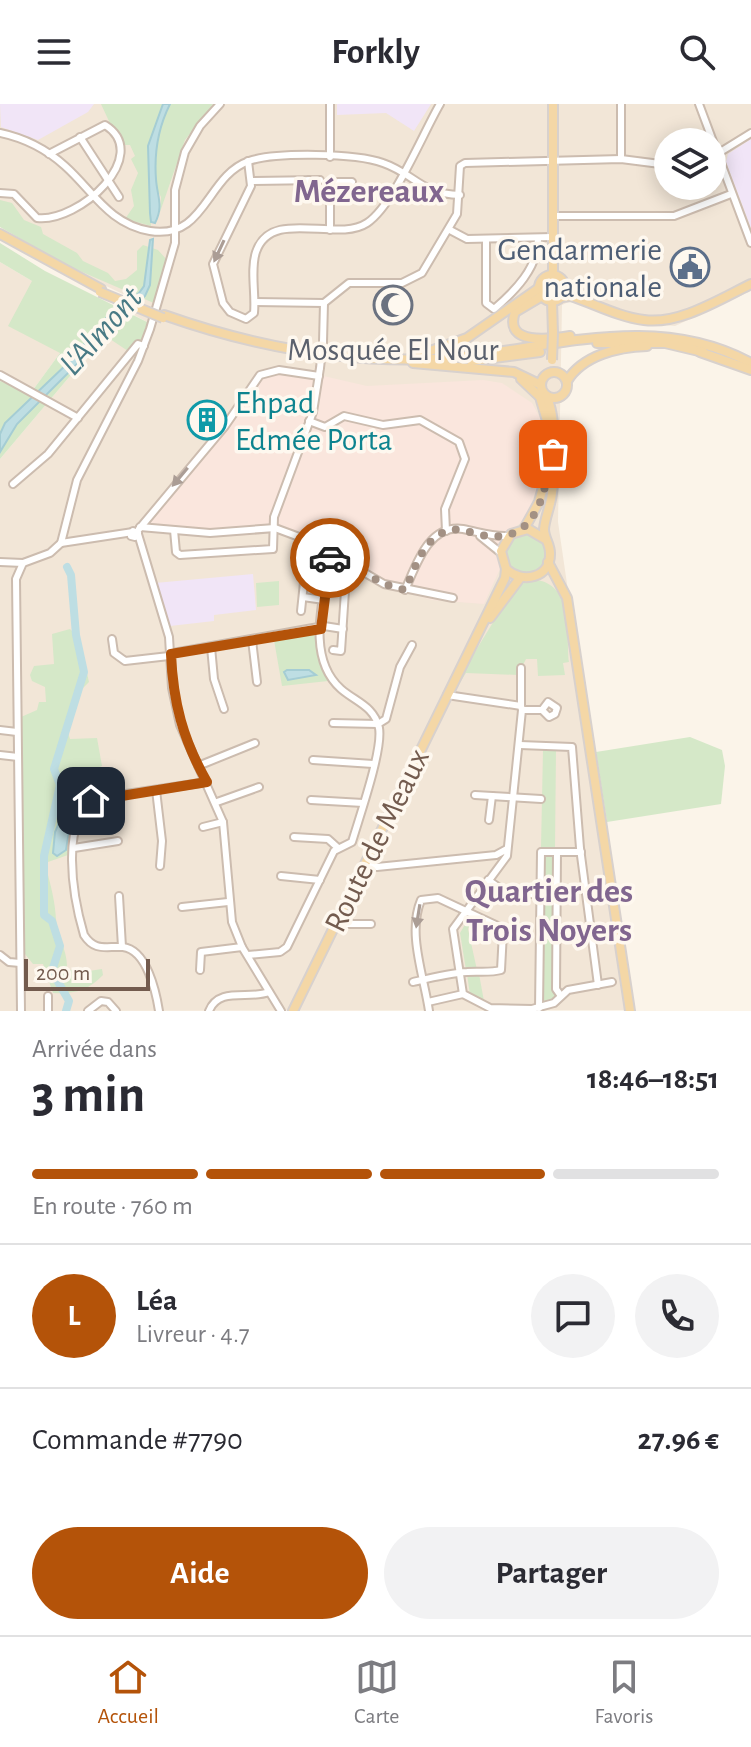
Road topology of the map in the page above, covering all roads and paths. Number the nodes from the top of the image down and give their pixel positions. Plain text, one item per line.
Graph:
1 (220, 104) edge
2 (330, 104) edge
3 (440, 104) edge
4 (553, 104) edge
5 (621, 104) edge
6 (699, 104) edge
7 (708, 128) edge
8 (0, 133) edge
9 (751, 133) edge
10 (80, 137) junction
11 (726, 148) edge
12 (49, 154) junction
13 (330, 157) junction
14 (621, 159) junction
15 (248, 161) junction
16 (552, 162) junction
17 (654, 163) edge
18 (402, 173) junction
19 (309, 180) junction
20 (320, 180) dead end
21 (251, 181) junction
22 (109, 182) junction
23 (338, 182) dead end
24 (726, 184) edge
25 (0, 193) edge
26 (731, 194) junction
27 (330, 195) junction
28 (460, 195) junction
29 (93, 197) junction
30 (119, 197) dead end
31 (553, 216) junction
32 (177, 230) junction
33 (330, 230) junction
34 (450, 230) junction
35 (0, 235) edge
36 (553, 238) junction
37 (486, 239) junction
38 (538, 239) junction
39 (751, 243) edge
40 (553, 275) junction
41 (751, 282) edge
42 (565, 286) junction
43 (541, 292) junction
44 (562, 297) junction
45 (552, 301) junction
46 (255, 302) junction
47 (324, 303) junction
48 (163, 317) junction
49 (639, 334) junction
50 (144, 346) junction
51 (703, 352) junction
52 (389, 359) junction
53 (552, 360) junction
54 (413, 363) junction
55 (751, 363) edge
56 (751, 370) edge
57 (501, 371) junction
58 (0, 375) edge
59 (546, 375) junction
60 (319, 376) junction
61 (564, 378) junction
62 (541, 385) junction
63 (546, 396) junction
64 (562, 396) junction
65 (553, 415) junction
66 (78, 418) junction
67 (309, 421) junction
68 (552, 440) junction
69 (22, 479) junction
70 (13, 484) dead end
71 (28, 487) dead end
72 (275, 528) junction
73 (523, 529) junction
74 (174, 530) junction
75 (446, 531) junction
76 (136, 533) junction
77 (477, 534) junction
78 (508, 536) junction
79 (545, 539) junction
80 (61, 543) junction
81 (330, 553) junction
82 (501, 553) junction
83 (0, 562) edge
84 (548, 562) junction
85 (23, 563) junction
86 (306, 563) dead end
87 (506, 569) junction
88 (535, 576) junction
89 (520, 578) junction
90 (405, 590) junction
91 (345, 591) dead end
92 (303, 597) junction
93 (453, 598) dead end
94 (324, 600) junction
95 (301, 611) dead end
96 (570, 615) junction
97 (321, 629) junction
98 (343, 629) junction
99 (112, 639) dead end
100 (252, 640) junction
101 (412, 645) dead end
102 (211, 647) junction
103 (333, 650) dead end
104 (171, 654) junction
105 (521, 668) dead end
106 (460, 669) junction
107 (257, 682) dead end
108 (447, 695) junction
109 (522, 708) junction
110 (224, 709) dead end
111 (542, 710) dead end
112 (333, 723) dead end
113 (378, 724) junction
114 (0, 730) edge
115 (17, 732) junction
116 (255, 743) dead end
117 (520, 745) junction
118 (0, 755) edge
119 (18, 757) junction
120 (313, 760) dead end
121 (373, 764) junction
122 (198, 766) junction
123 (207, 782) junction
124 (259, 787) dead end
125 (156, 790) junction
126 (475, 795) dead end
127 (492, 796) junction
128 (514, 799) junction
129 (541, 799) dead end
130 (311, 800) dead end
131 (217, 802) junction
132 (363, 803) junction
133 (489, 820) dead end
134 (223, 822) junction
135 (203, 827) dead end
136 (294, 837) dead end
137 (118, 841) dead end
138 (74, 848) junction
139 (338, 848) junction
140 (507, 849) junction
141 (557, 852) junction
142 (581, 852) junction
143 (496, 855) junction
144 (366, 862) junction
145 (160, 866) dead end
146 (498, 867) junction
147 (281, 876) dead end
148 (320, 880) junction
149 (488, 880) junction
150 (540, 895) junction
151 (119, 896) dead end
152 (228, 902) junction
153 (182, 907) dead end
154 (465, 912) junction
155 (335, 924) junction
156 (371, 924) dead end
157 (122, 947) junction
158 (242, 947) junction
159 (0, 955) edge
160 (248, 955) junction
161 (20, 963) junction
162 (200, 970) dead end
163 (460, 973) junction
164 (424, 979) junction
165 (413, 982) dead end
166 (612, 982) dead end
167 (598, 985) junction
168 (269, 992) junction
169 (463, 994) junction
170 (48, 996) dead end
171 (561, 996) junction
172 (428, 1002) junction
173 (539, 1008) junction
174 (21, 1011) edge
175 (48, 1011) edge
176 (88, 1011) edge
177 (116, 1011) edge
178 (159, 1011) edge
179 (209, 1011) edge
180 (281, 1011) edge
181 (293, 1011) edge
182 (429, 1011) edge
183 (630, 1011) edge

1 - 32 street
2 - 13 street
3 - 18 street
4 - 16 main road
5 - 14 street
6 - 7 street
8 - 12 street
9 - 11 street
10 - 12 street
10 - 22 street
10 - 22 street
12 - 29 street
13 - 15 street
13 - 18 street
14 - 16 street
14 - 17 street
15 - 21 street
15 - 32 street
16 - 28 street
16 - 31 main road
18 - 28 street
18 - 33 street
19 - 20 street
19 - 21 street
19 - 27 street
21 -> 46 street
22 - 29 street
22 - 30 street
23 - 27 street
24 - 26 street
25 - 29 street
26 - 31 street
26 - 39 street
27 - 33 street
28 - 34 street
29 - 32 street
31 - 36 main road
32 - 50 street
33 - 46 street
34 - 37 street
34 - 47 street
35 - 48 main road, bridge
36 - 38 street
36 - 40 main road
37 - 38 street
37 - 38 street
40 - 42 main road
40 - 43 main road
41 - 42 main road
41 - 44 main road
42 - 44 main road
43 - 45 main road
43 - 49 main road
43 - 52 main road
44 - 45 main road
45 - 53 main road, bridge
46 - 47 street
47 - 60 street, bridge
48 - 52 main road
48 - 54 main road
49 - 52 main road
49 - 55 main road
50 - 66 street
50 - 80 street
51 - 54 main road
51 - 56 main road
51 - 61 main road
53 - 59 main road
53 - 61 main road
54 - 57 main road
57 - 62 main road
57 - 68 main road
58 - 66 street
59 - 61 main road
59 - 62 main road
60 - 67 street
60 -> 76 street
61 - 64 main road
62 - 63 main road
63 - 64 main road
63 - 65 main road
64 - 65 main road
65 - 68 main road
66 - 69 street
67 - 72 street
67 - 75 street
68 - 73 main road
68 - 79 main road
69 - 70 street
69 - 71 street
72 - 74 street
72 - 74 street
72 - 81 street
73 - 78 main road
73 - 79 main road
74 - 76 street
75 - 77 street
75 - 90 street
76 - 80 street
76 - 104 street
77 - 78 street
77 - 82 street
78 - 82 main road
79 - 84 main road
80 - 85 street
81 - 90 street
81 - 94 street
82 - 87 main road
83 - 85 street
84 - 88 main road
84 - 96 main road
85 - 115 street
86 - 92 street
87 - 89 main road
87 - 106 main road, Route de Meaux
88 - 89 main road
88 - 96 main road
89 - 106 main road, Route de Meaux
90 - 93 street
91 - 98 street
92 - 94 street
92 - 95 street
94 - 97 street
96 - 183 main road
97 - 98 street
97 - 100 street
97 - 113 street
98 - 103 street
99 - 104 street
100 - 102 street
100 - 107 street
101 - 113 street
102 - 104 street
102 - 110 street
104 - 122 street
105 - 109 street
106 - 108 main road, Route de Meaux
108 - 109 street
108 - 144 main road, Route de Meaux
109 - 111 street
109 - 117 street
112 - 113 street
113 - 121 street
114 - 115 street
115 - 119 street
116 - 122 street
117 - 128 street
117 - 142 street
118 - 119 street
119 - 161 street
120 - 121 street
121 - 132 street
122 - 123 street
123 - 125 street
123 - 131 street
124 - 131 street
125 - 138 street
125 - 145 street
126 - 127 street
127 - 128 street
127 - 133 street
128 - 129 street
128 - 140 street
130 - 132 street
131 - 134 street
132 - 139 street
134 - 135 street
134 - 152 street
136 - 139 street
137 - 138 street
138 - 157 street
139 - 148 street
140 - 143 street
140 - 146 street
141 - 142 street
141 - 150 street
141 - 171 street
142 - 167 street
143 - 144 street
143 - 146 street
144 - 155 main road, Route de Meaux
146 - 149 street
147 - 148 street
148 - 160 street
149 - 150 street
149 - 154 street
150 - 173 street
151 - 157 street
152 - 153 street
152 - 158 street
154 - 163 street
154 - 163 street
154 -> 164 street
155 - 156 street
155 - 181 main road, Route de Meaux
157 - 178 street
158 - 160 street
158 - 162 street
159 - 161 street
160 - 168 street
161 - 174 street
163 - 164 street
163 - 169 street
164 - 165 street
164 - 172 street
166 - 167 street
167 - 171 street
168 - 179 street
168 - 180 street
169 - 172 street
169 - 173 street
170 - 175 street
171 - 173 street
172 - 182 street
176 - 177 street

